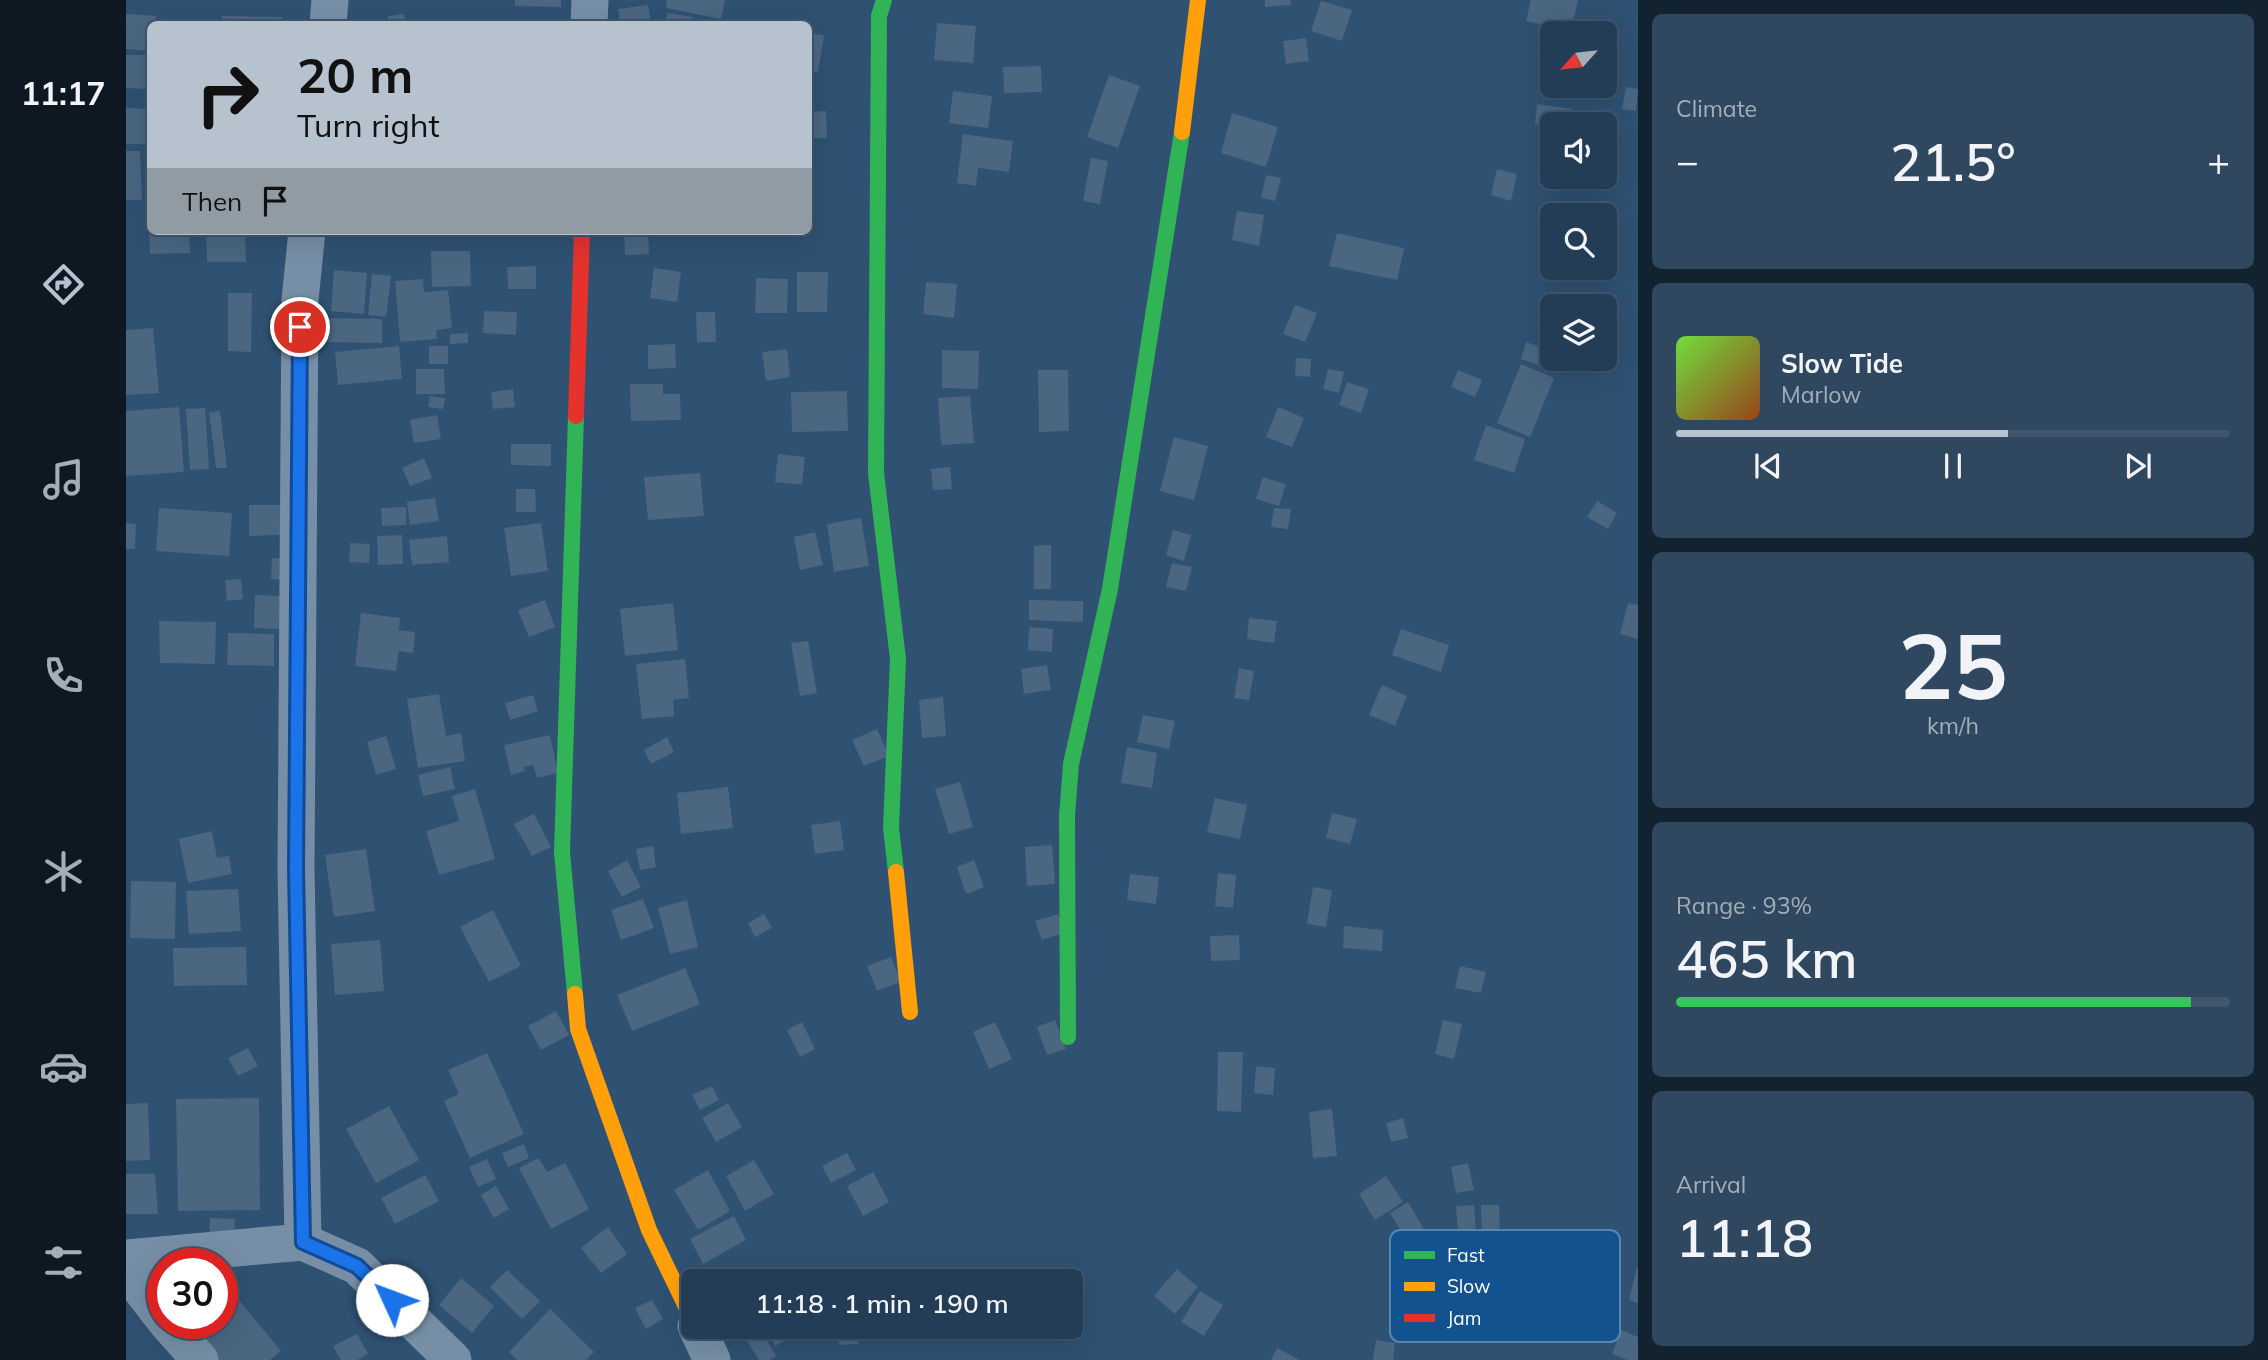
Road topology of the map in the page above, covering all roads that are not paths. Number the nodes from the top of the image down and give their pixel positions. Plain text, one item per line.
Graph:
1 (330, 0) edge
2 (590, 0) edge
3 (884, 0) edge
4 (1198, 0) edge
5 (328, 21) edge
6 (589, 21) edge
7 (307, 235) edge
8 (582, 235) edge
9 (910, 1012) dead end
10 (1068, 1037) dead end
11 (303, 1242) junction
12 (126, 1258) edge
13 (126, 1270) edge
14 (681, 1296) edge
15 (147, 1297) edge
16 (181, 1339) edge
17 (702, 1339) edge
18 (200, 1360) edge
19 (453, 1360) edge
20 (712, 1360) edge

1 - 5 street
2 - 6 street
3 - 9 street
4 - 10 street
7 - 11 street
8 - 14 street
11 - 12 street
11 - 19 street
13 - 15 street
16 - 18 street
17 - 20 street

